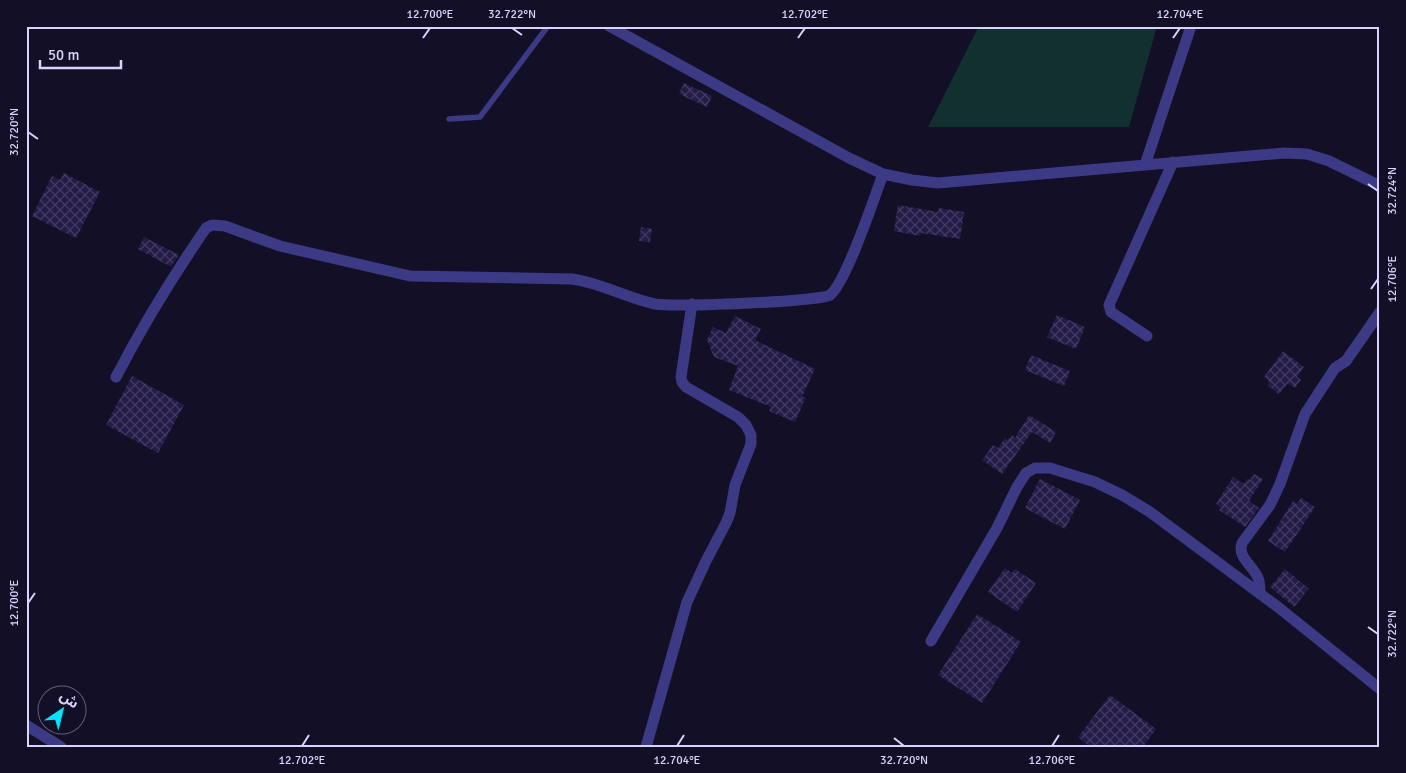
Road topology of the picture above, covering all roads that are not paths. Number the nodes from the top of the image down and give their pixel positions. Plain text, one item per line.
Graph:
1 (548, 26) edge
2 (609, 26) edge
3 (1191, 26) edge
4 (449, 119) dead end
5 (1173, 162) junction
6 (1145, 165) junction
7 (883, 174) junction
8 (1380, 186) edge
9 (692, 304) junction
10 (1380, 312) edge
11 (1147, 336) dead end
12 (116, 377) dead end
13 (1260, 594) junction
14 (931, 641) dead end
15 (1380, 689) edge
16 (26, 724) edge
17 (61, 747) edge
18 (646, 747) edge

1 - 4 lane
2 - 7 street
3 - 6 street
5 - 6 street
5 - 8 street
5 - 11 street
6 - 7 street
7 - 9 street
9 - 12 street
9 - 18 street
10 - 13 street
13 - 14 street
13 - 15 street
16 - 17 street

